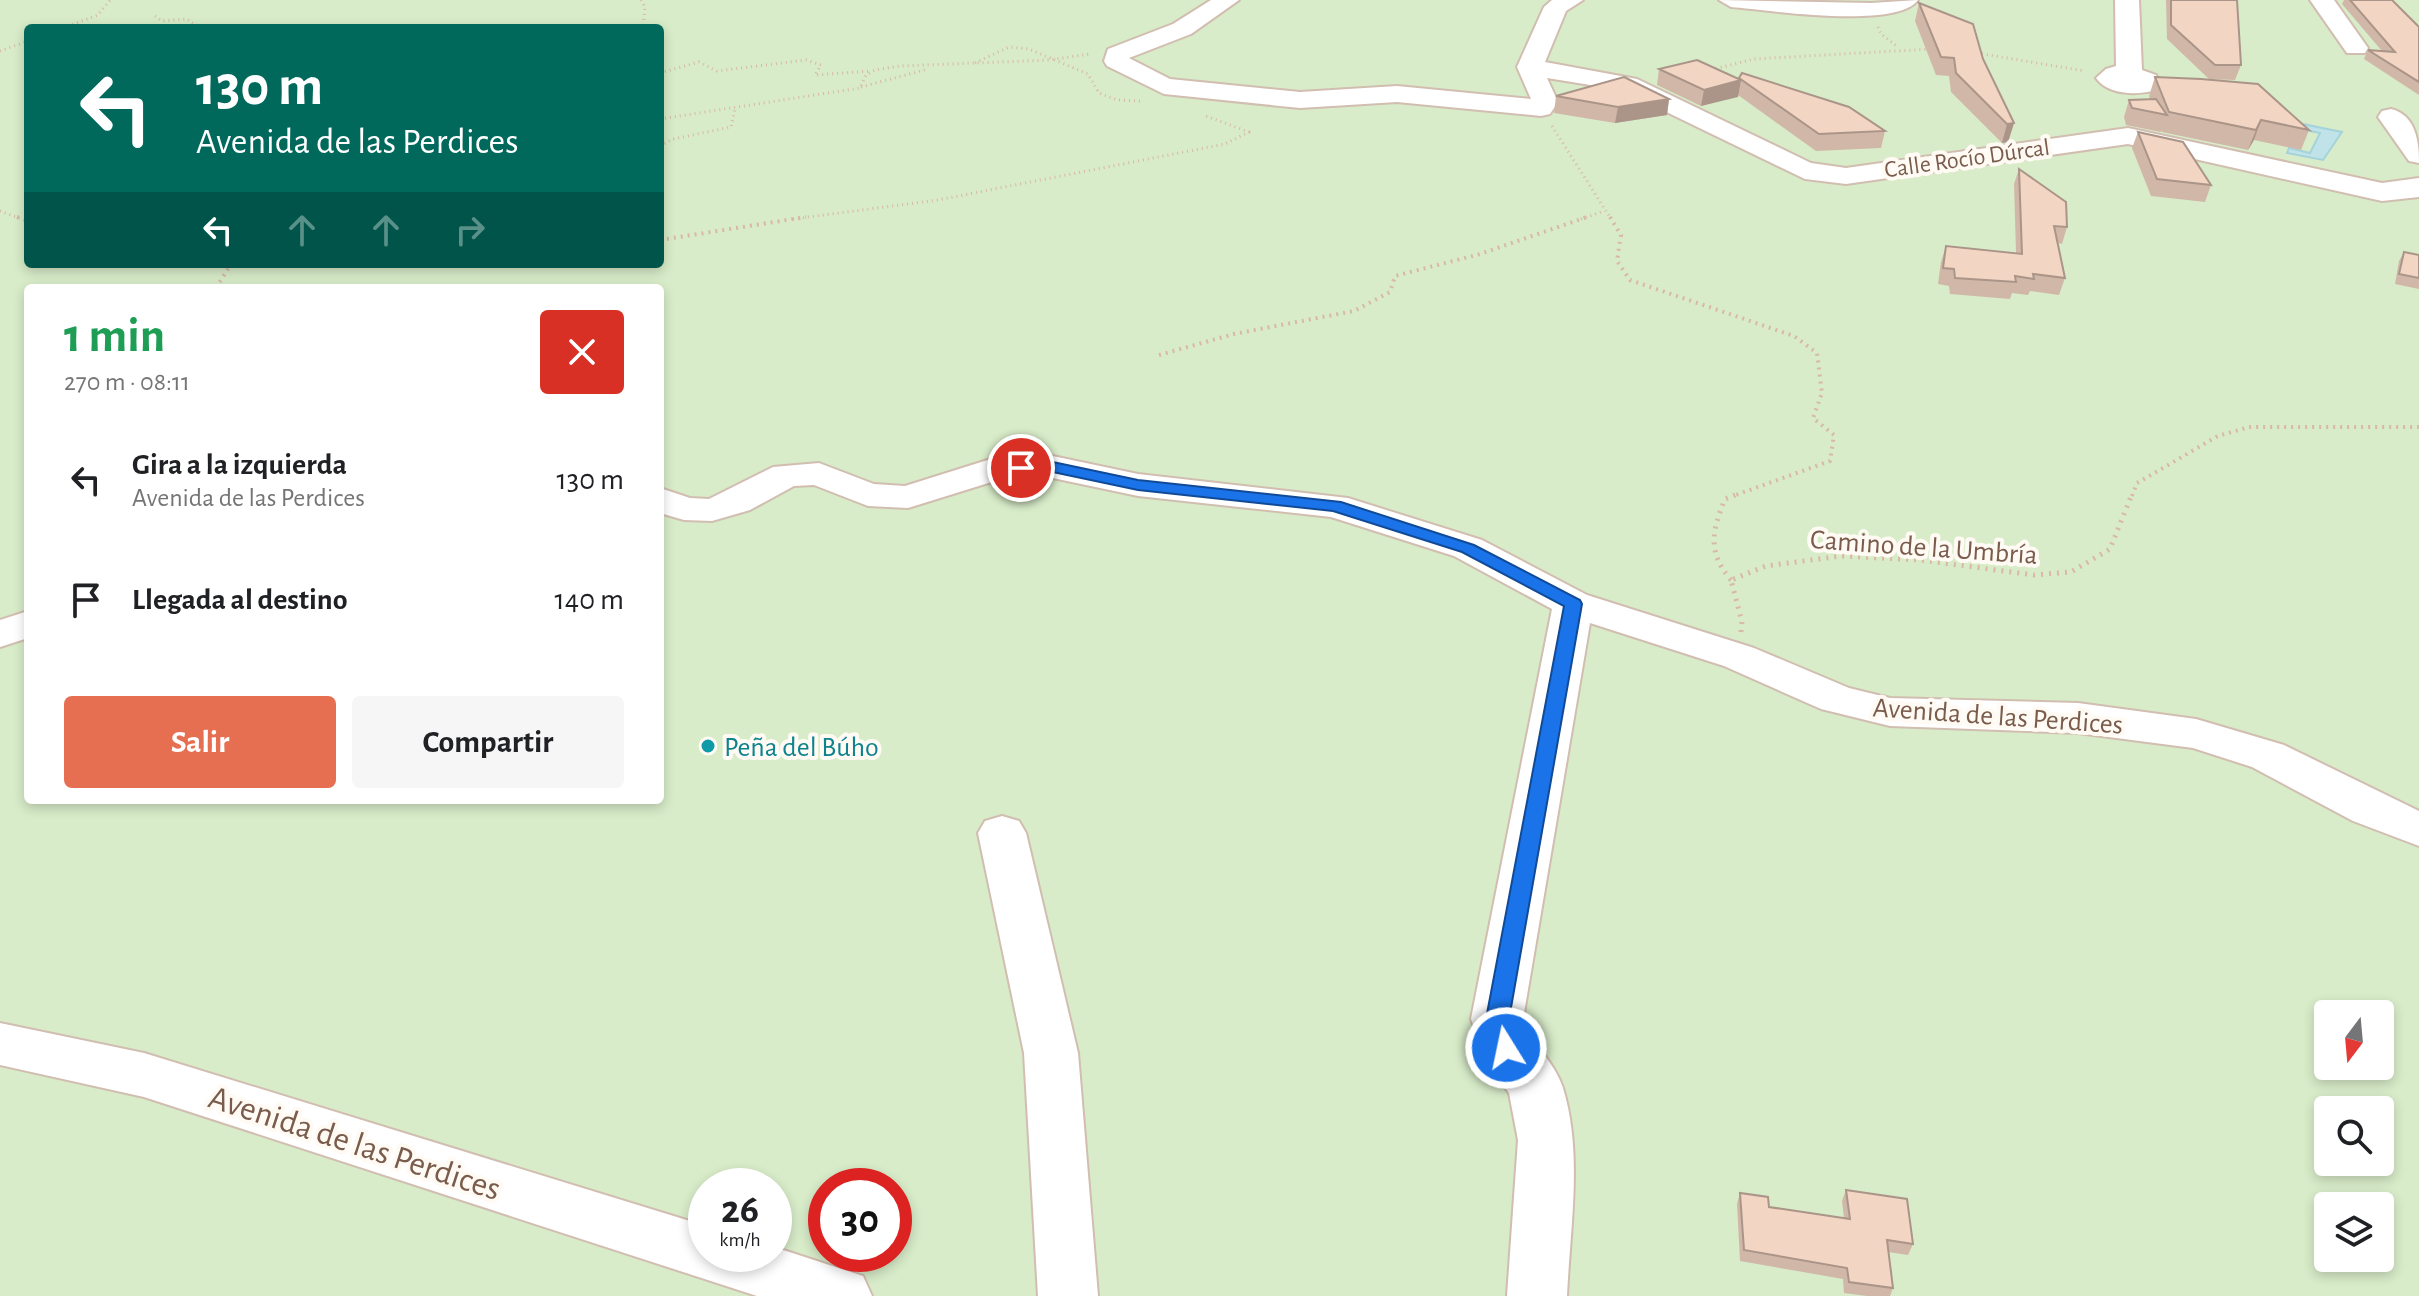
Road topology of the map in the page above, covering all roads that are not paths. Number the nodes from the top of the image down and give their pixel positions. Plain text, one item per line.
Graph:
1 (1227, 0) edge
2 (1571, 0) edge
3 (1731, 0) edge
4 (1906, 0) edge
5 (2127, 0) edge
6 (2322, 0) edge
7 (2356, 48) dead end
8 (1530, 67) junction
9 (2120, 75) road end
10 (2391, 117) dead end
11 (2419, 155) edge
12 (2419, 187) edge
13 (664, 501) edge
14 (1573, 604) junction
15 (24, 625) edge
16 (0, 634) edge
17 (2419, 829) edge
18 (1002, 833) dead end
19 (0, 1044) edge
20 (688, 1248) edge
21 (765, 1272) edge
22 (842, 1296) edge
23 (1068, 1296) edge
24 (1537, 1296) edge

1 - 8 street
2 - 8 street
3 - 4 street
5 - 9 street
6 - 7 street
8 - 12 street, Calle Rocío Dúrcal
10 - 11 street
13 - 14 street, Avenida de las Perdices
14 - 17 street, Avenida de las Perdices
14 - 24 street
15 - 16 street
18 - 23 street
19 - 20 street, Avenida de las Perdices
21 - 22 street, Avenida de las Perdices

